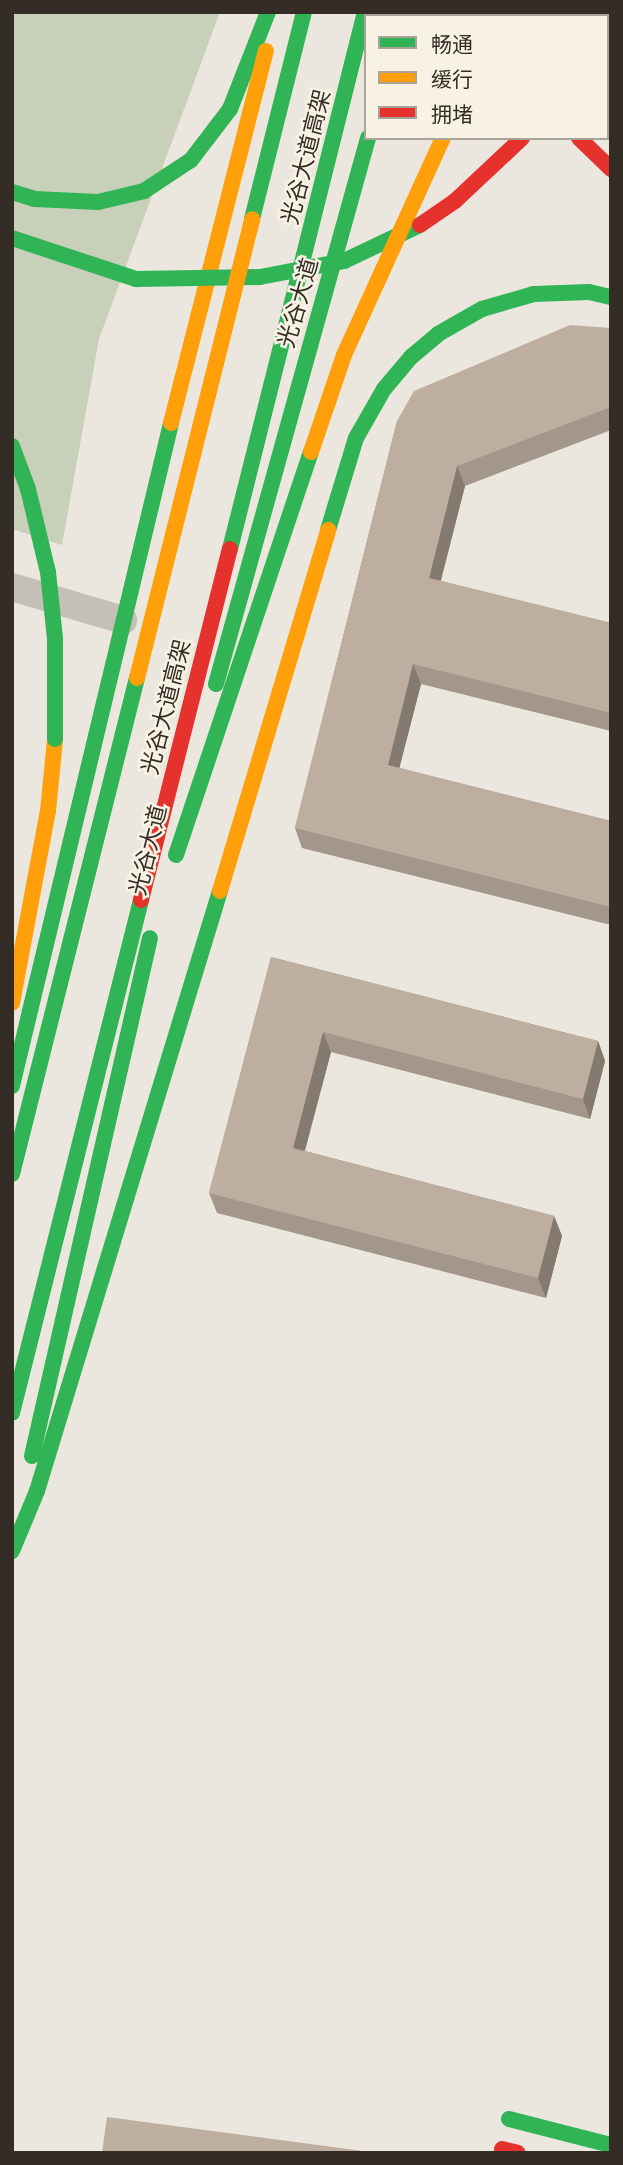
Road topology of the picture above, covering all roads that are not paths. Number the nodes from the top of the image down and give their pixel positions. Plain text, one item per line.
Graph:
1 (268, 12) edge
2 (275, 12) edge
3 (304, 12) edge
4 (364, 16) edge
5 (367, 140) edge
6 (442, 140) edge
7 (520, 140) edge
8 (581, 140) edge
9 (611, 169) edge
10 (12, 192) edge
11 (12, 238) edge
12 (611, 297) edge
13 (12, 446) edge
14 (12, 587) edge
15 (123, 620) junction
16 (12, 1003) edge
17 (12, 1086) edge
18 (86, 1126) junction
19 (12, 1174) edge
20 (12, 1413) edge
21 (12, 1540) edge
22 (12, 1551) edge
23 (509, 2119) joint
24 (611, 2145) edge
25 (510, 2151) edge

1 - 10 main road
2 - 15 main road
3 - 19 main road, 光谷大道高架, bridge
4 - 18 main road, 光谷大道高架, bridge
5 - 6 main road, 光谷大道, bridge
7 - 11 main road, bridge
8 - 9 main road
12 - 22 main road
13 - 16 main road, bridge
14 - 15 street
15 - 17 main road
18 - 20 main road, 光谷大道高架, bridge
18 - 21 main road, 光谷大道, bridge
23 - 24 main road
23 - 25 lane

